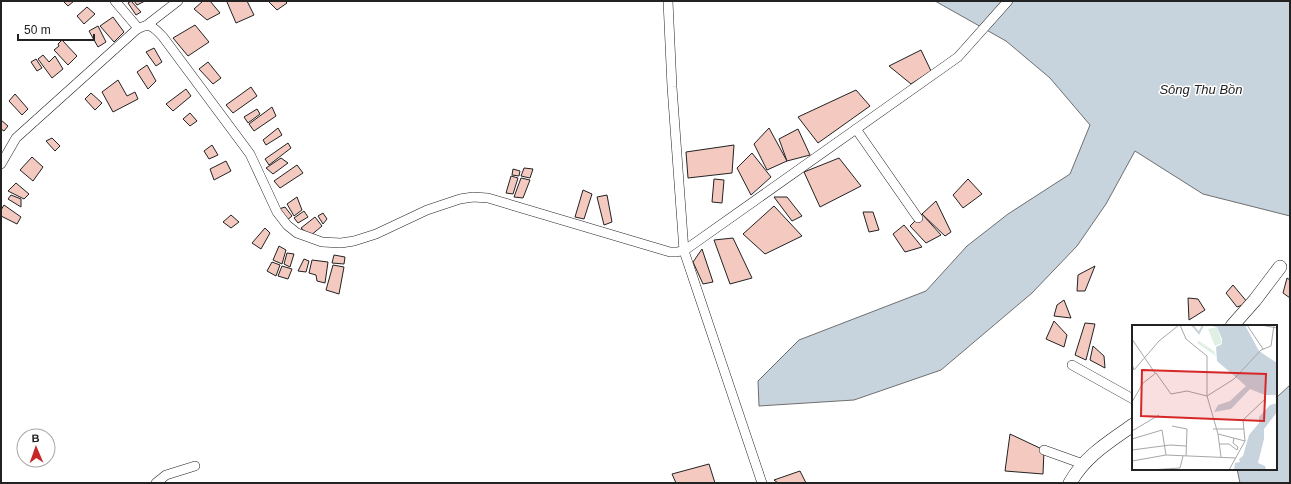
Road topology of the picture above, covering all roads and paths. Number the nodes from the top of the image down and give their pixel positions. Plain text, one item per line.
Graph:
1 (115, 1) edge
2 (178, 1) edge
3 (668, 1) edge
4 (1008, 1) edge
5 (143, 27) junction
6 (856, 129) junction
7 (1, 164) edge
8 (918, 218) dead end
9 (684, 251) junction
10 (1280, 267) dead end
11 (1233, 325) edge
12 (1072, 365) dead end
13 (1132, 398) edge
14 (1132, 426) edge
15 (1044, 450) dead end
16 (1083, 464) junction
17 (195, 466) dead end
18 (156, 483) edge
19 (762, 483) edge
20 (1070, 483) edge

1 - 5 street
2 - 5 street
3 - 9 street
4 - 6 street
5 - 7 street
5 - 9 street
6 - 8 street
6 - 9 street
9 - 19 street
10 - 11 street
12 - 13 street
14 - 16 street
15 - 16 street
16 - 20 street
17 - 18 street

